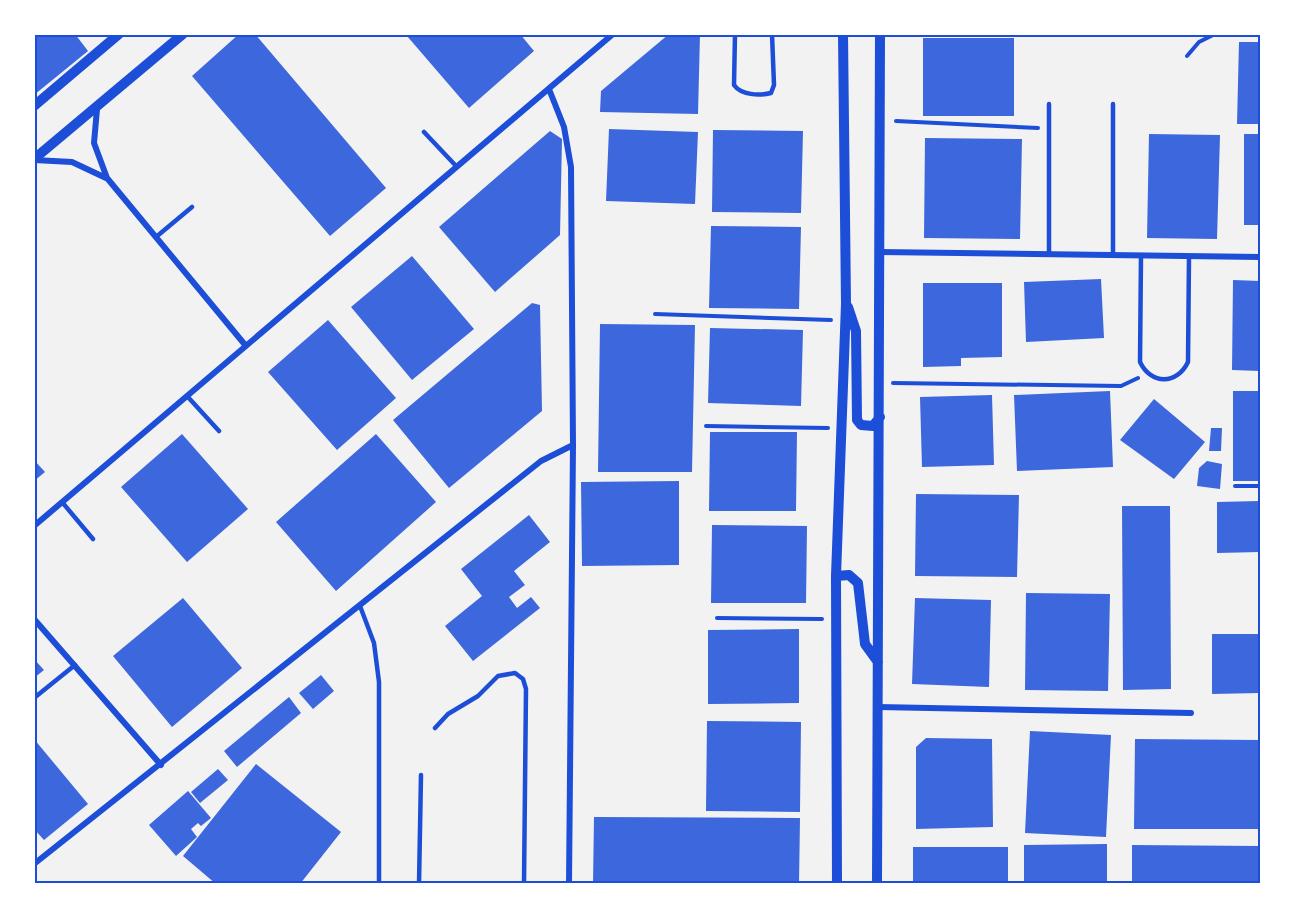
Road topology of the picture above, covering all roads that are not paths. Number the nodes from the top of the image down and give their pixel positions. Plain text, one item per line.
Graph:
1 (119, 34) edge
2 (183, 34) edge
3 (613, 34) edge
4 (735, 34) edge
5 (772, 34) edge
6 (843, 34) edge
7 (880, 34) edge
8 (549, 89) junction
9 (1049, 104) dead end
10 (1113, 104) dead end
11 (34, 106) edge
12 (97, 106) junction
13 (424, 132) dead end
14 (34, 160) edge
15 (457, 167) junction
16 (106, 178) junction
17 (192, 207) dead end
18 (156, 237) junction
19 (879, 252) junction
20 (1049, 254) junction
21 (1113, 255) junction
22 (1141, 255) junction
23 (1189, 256) junction
24 (1260, 257) edge
25 (846, 304) junction
26 (246, 346) junction
27 (187, 396) junction
28 (880, 417) junction
29 (219, 431) dead end
30 (573, 446) junction
31 (62, 502) junction
32 (34, 525) edge
33 (93, 539) dead end
34 (836, 576) junction
35 (360, 606) junction
36 (34, 619) edge
37 (878, 662) junction
38 (75, 665) junction
39 (34, 698) edge
40 (878, 707) junction
41 (1191, 713) dead end
42 (435, 728) dead end
43 (161, 765) junction
44 (421, 775) dead end
45 (34, 864) edge
46 (379, 884) edge
47 (419, 884) edge
48 (524, 884) edge
49 (569, 884) edge
50 (837, 884) edge
51 (877, 884) edge

1 - 11 street
2 - 12 street
3 - 8 street
4 - 5 lane
6 - 25 street
7 - 19 street
8 - 15 street
8 - 30 street
9 - 20 lane
10 - 21 lane
12 - 14 street
12 - 16 street
13 - 15 lane
14 - 16 street
15 - 26 street
16 - 18 street
17 - 18 lane
18 - 26 street
19 - 20 street
19 - 28 street
20 - 21 street
21 - 22 street
22 - 23 street
22 - 23 lane
23 - 24 street
25 - 28 street
25 - 34 street
26 - 27 street
27 - 29 lane
27 - 31 street
28 - 37 street
30 - 35 street
30 - 49 street
31 - 32 street
31 - 33 lane
34 - 37 street
34 - 50 street
35 - 43 street
35 - 46 lane
36 - 38 street
37 - 40 street
38 - 39 lane
38 - 43 street
40 - 41 street
40 - 51 street
42 - 48 lane
43 - 45 street
44 - 47 lane

